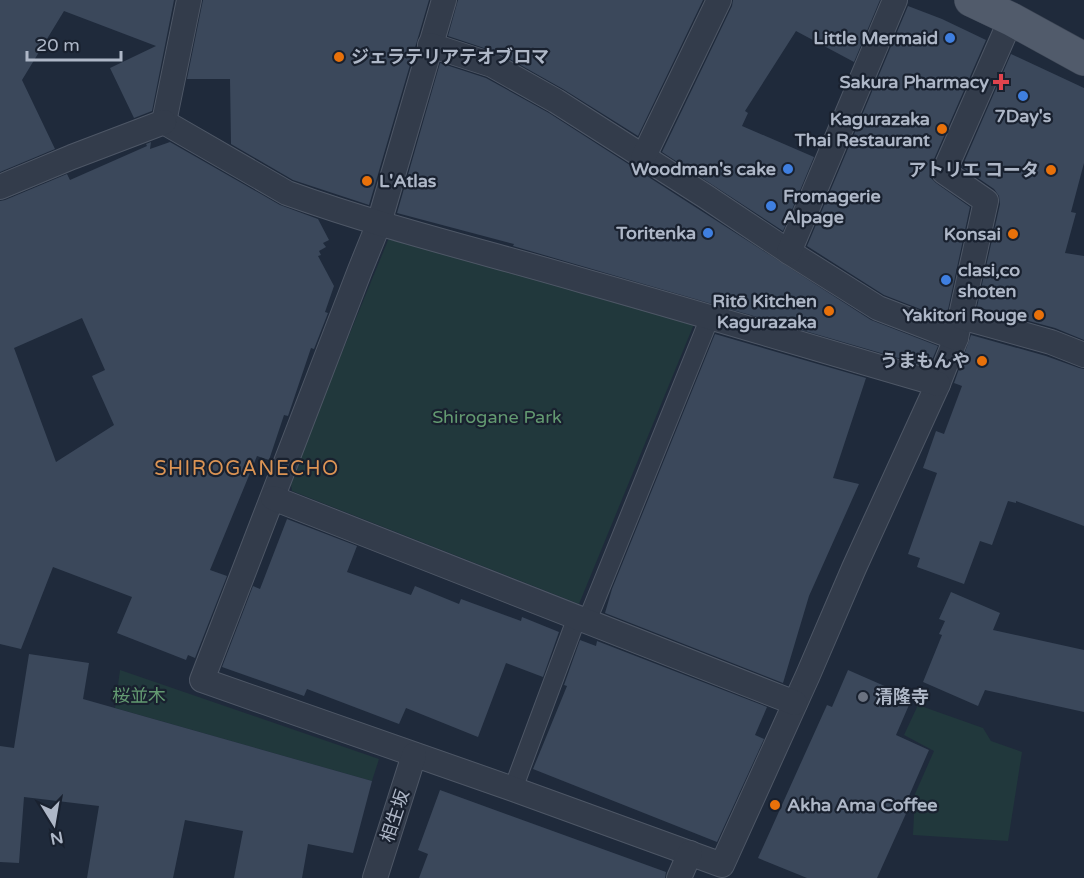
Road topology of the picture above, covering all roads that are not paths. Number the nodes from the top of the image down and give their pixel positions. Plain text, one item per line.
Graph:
1 (189, 0) edge
2 (444, 0) edge
3 (719, 0) edge
4 (896, 0) edge
5 (971, 0) edge
6 (1011, 19) junction
7 (430, 45) junction
8 (1084, 59) edge
9 (164, 122) junction
10 (643, 158) junction
11 (0, 187) edge
12 (379, 223) junction
13 (789, 252) junction
14 (710, 317) junction
15 (958, 328) junction
16 (1084, 355) edge
17 (938, 384) junction
18 (273, 498) junction
19 (582, 619) junction
20 (795, 703) junction
21 (414, 755) junction
22 (513, 789) junction
23 (690, 853) junction
24 (375, 878) edge
25 (679, 878) edge

1 - 9 street
2 - 7 street
3 - 10 street
4 - 13 street
5 - 6 main road
6 - 8 main road
6 - 15 street
7 - 10 street
7 - 12 street
9 - 11 street
9 - 12 street
10 - 13 street
12 - 14 street
12 - 18 street
13 - 15 street
14 - 17 street
14 - 19 street
15 - 16 street
15 - 17 street
17 - 20 street
18 - 19 street
18 - 21 street
19 - 20 street
19 - 22 street
20 - 23 street
21 - 22 street
21 - 24 street, 相生坂
22 - 23 street
23 - 25 street

